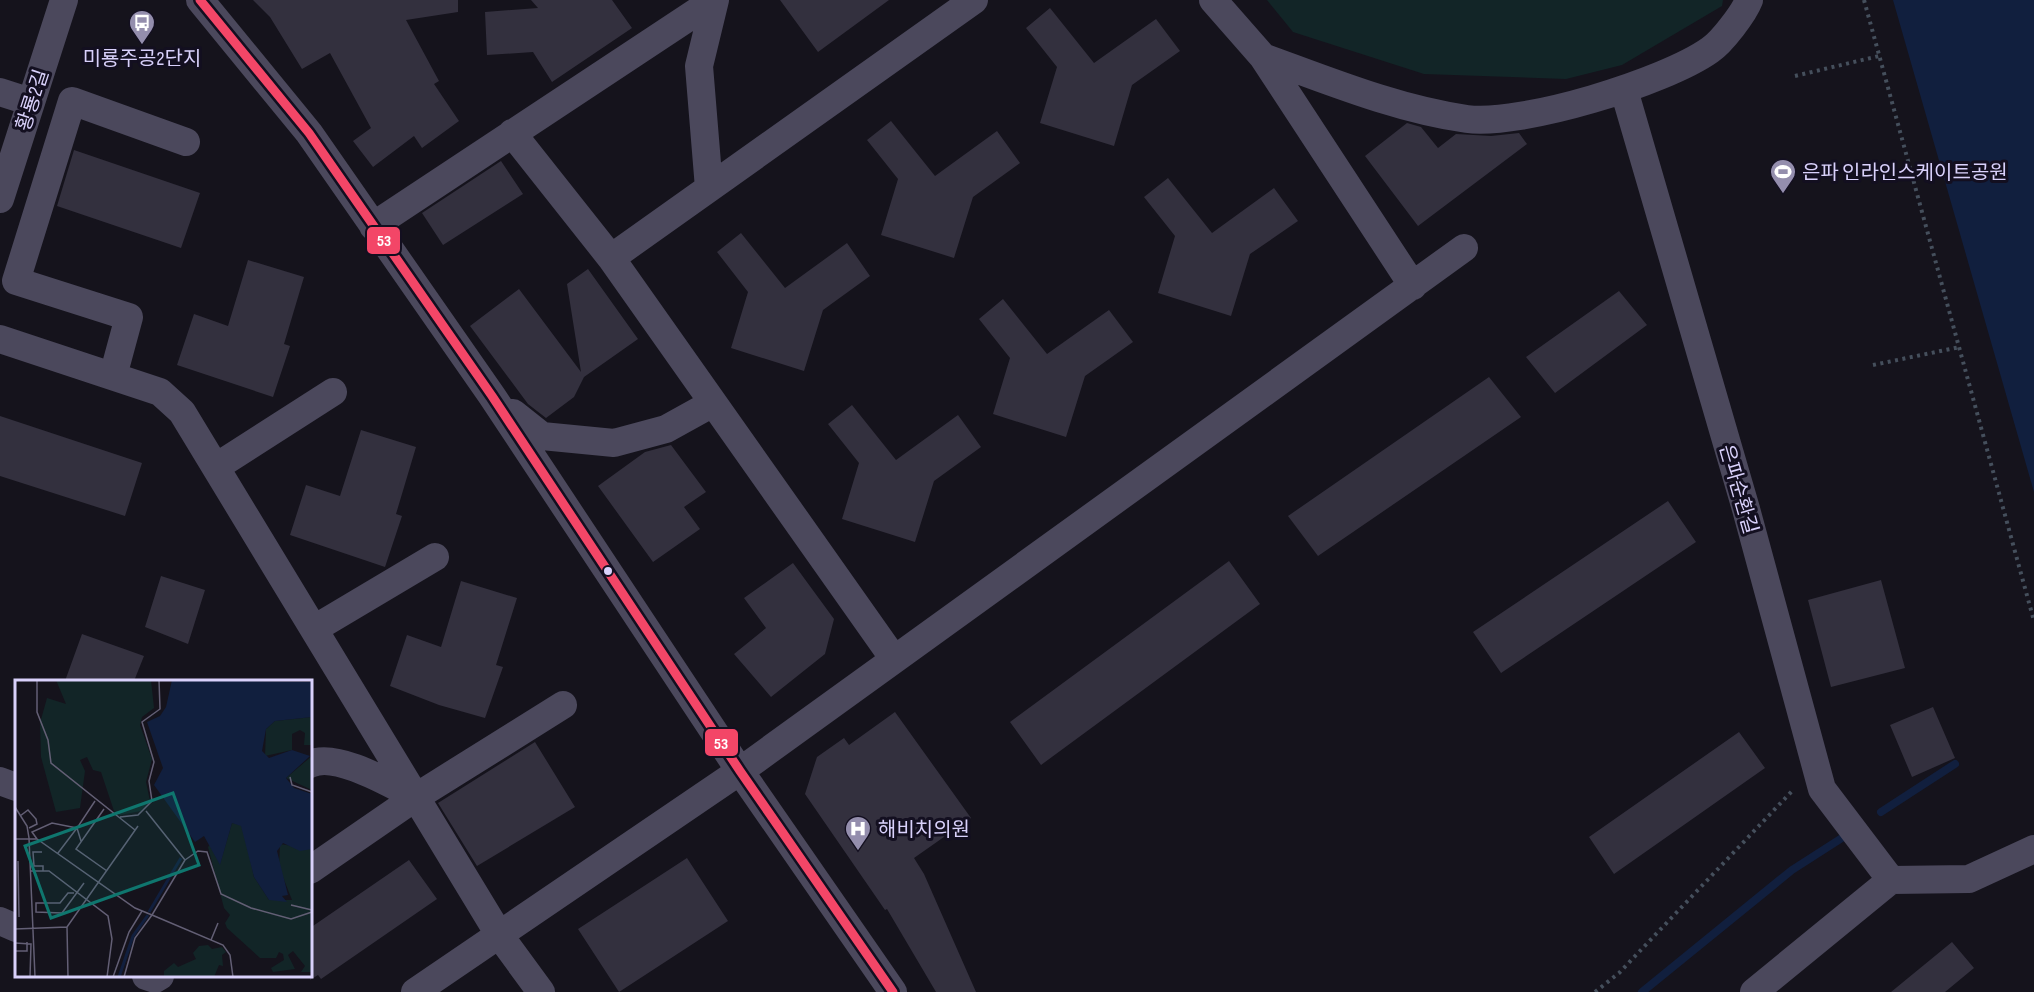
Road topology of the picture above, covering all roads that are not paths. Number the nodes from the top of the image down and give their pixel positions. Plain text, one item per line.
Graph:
1 (64, 0) edge
2 (201, 0) edge
3 (713, 0) edge
4 (974, 0) edge
5 (1213, 0) edge
6 (1749, 0) edge
7 (1263, 57) junction
8 (1624, 90) junction
9 (0, 92) edge
10 (31, 102) junction
11 (512, 133) junction
12 (186, 142) dead end
13 (710, 188) junction
14 (0, 198) edge
15 (373, 226) junction
16 (1464, 248) dead end
17 (611, 258) junction
18 (1413, 286) junction
19 (0, 339) edge
20 (113, 376) junction
21 (333, 392) dead end
22 (492, 396) junction
23 (713, 403) junction
24 (216, 467) junction
25 (435, 557) dead end
26 (314, 629) junction
27 (894, 659) junction
28 (563, 705) dead end
29 (312, 763) edge
30 (740, 771) junction
31 (0, 781) edge
32 (15, 787) edge
33 (416, 797) junction
34 (2034, 849) edge
35 (312, 869) edge
36 (1891, 880) junction
37 (0, 921) edge
38 (15, 928) edge
39 (500, 936) junction
40 (415, 992) edge
41 (542, 992) edge
42 (893, 992) edge
43 (1754, 992) edge

1 - 10 street, 황룡2길
2 - 15 street
3 - 11 street
3 - 13 street
4 - 13 street
5 - 7 street
6 - 8 street
7 - 8 street
7 - 18 street
8 - 36 street, 은파순환길
9 - 10 street
10 - 14 street, 황룡2길
11 - 15 street
11 - 17 street
12 - 20 street
13 - 17 street
15 - 22 street
16 - 18 street
17 - 23 street
18 - 27 street
19 - 20 street
20 - 24 street
21 - 24 street
22 - 23 street
22 - 30 street
23 - 27 street
24 - 26 street
25 - 26 street
26 - 33 street
27 - 30 street
28 - 33 street
29 - 33 street
30 - 39 street
30 - 42 street
31 - 32 street
33 - 35 street
33 - 39 street
34 - 36 street
36 - 43 street
37 - 38 street
39 - 40 street
39 - 41 street

